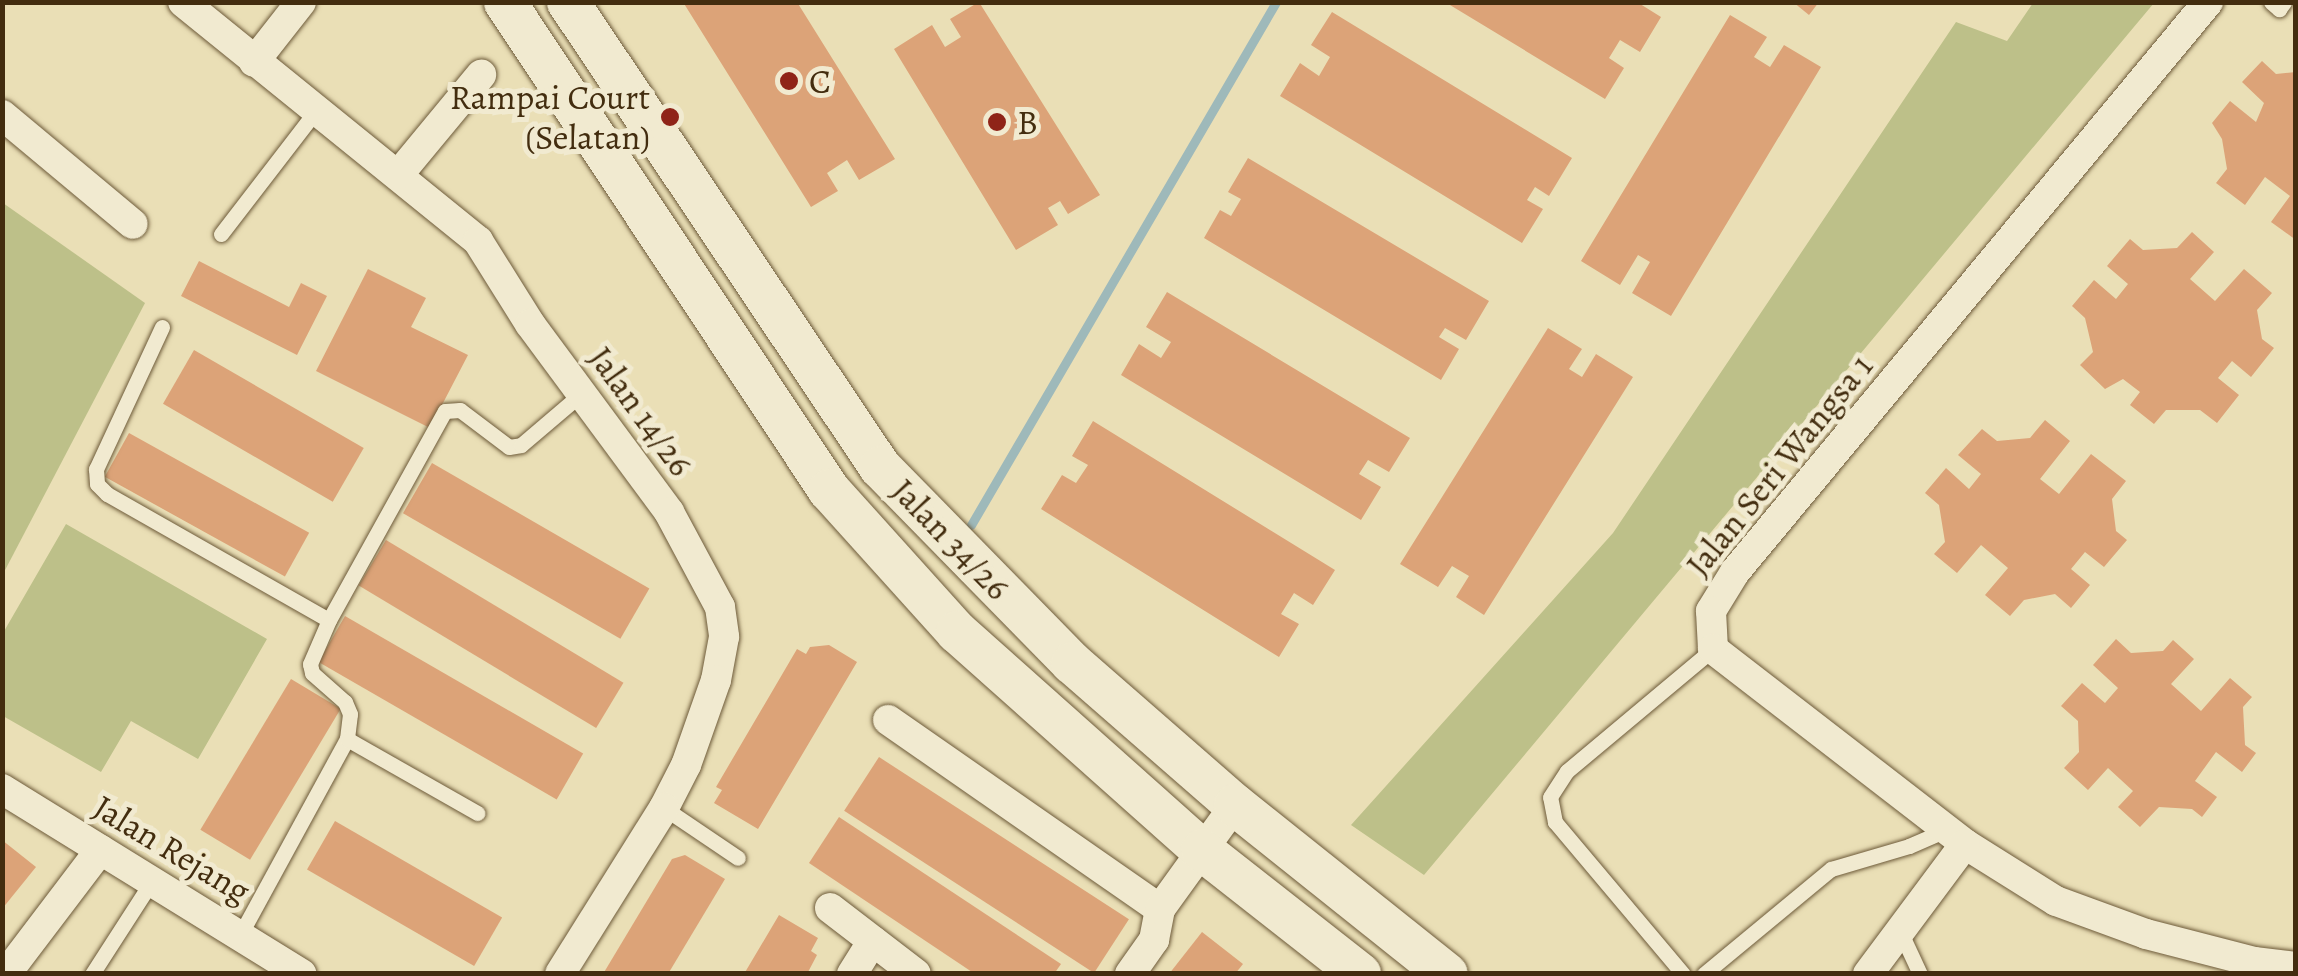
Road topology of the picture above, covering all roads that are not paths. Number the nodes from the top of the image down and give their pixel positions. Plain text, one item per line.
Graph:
1 (183, 2) edge
2 (301, 2) edge
3 (506, 2) edge
4 (568, 2) edge
5 (2208, 2) edge
6 (2271, 2) edge
7 (2284, 2) edge
8 (254, 62) junction
9 (481, 75) dead end
10 (315, 112) junction
11 (2, 115) edge
12 (399, 174) junction
13 (132, 224) dead end
14 (221, 234) dead end
15 (162, 326) dead end
16 (582, 393) junction
17 (329, 620) junction
18 (1713, 648) junction
19 (888, 720) dead end
20 (348, 739) junction
21 (2, 790) edge
22 (1235, 805) junction
23 (664, 808) junction
24 (478, 813) dead end
25 (1956, 837) junction
26 (100, 850) junction
27 (1202, 850) junction
28 (738, 858) dead end
29 (152, 882) junction
30 (830, 908) dead end
31 (1160, 910) junction
32 (1900, 931) junction
33 (240, 934) junction
34 (873, 942) junction
35 (2296, 967) edge
36 (6, 974) edge
37 (92, 974) edge
38 (302, 974) edge
39 (560, 974) edge
40 (852, 974) edge
41 (916, 974) edge
42 (1130, 974) edge
43 (1360, 974) edge
44 (1447, 974) edge
45 (1683, 974) edge
46 (1704, 974) edge
47 (1868, 974) edge
48 (1920, 974) edge

1 - 8 street, Jalan 14/26
2 - 8 street
3 - 27 main road, Jalan 34/26
4 - 22 main road, Jalan 34/26
5 - 18 street, Jalan Seri Wangsa 1
6 - 7 lane
8 - 10 street, Jalan 14/26
9 - 12 street
10 - 12 street, Jalan 14/26
10 - 14 lane
11 - 13 street
12 - 16 street, Jalan 14/26
15 - 17 lane
16 - 17 lane
16 - 23 street, Jalan 14/26
17 - 20 lane
18 - 25 street
18 - 45 lane
19 - 31 street
20 - 24 lane
20 - 33 lane
21 - 26 street, Jalan Rejang
22 - 27 street
22 - 44 main road, Jalan 34/26
23 - 28 lane
23 - 39 street, Jalan 14/26
25 - 32 street
25 - 35 street
25 - 46 lane
26 - 29 street, Jalan Rejang
26 - 36 street
27 - 31 street
27 - 43 main road, Jalan 34/26
29 - 33 street, Jalan Rejang
29 - 37 lane
30 - 34 street
31 - 42 street
32 - 47 street
32 - 48 lane
33 - 38 street, Jalan Rejang
34 - 40 street
34 - 41 street

